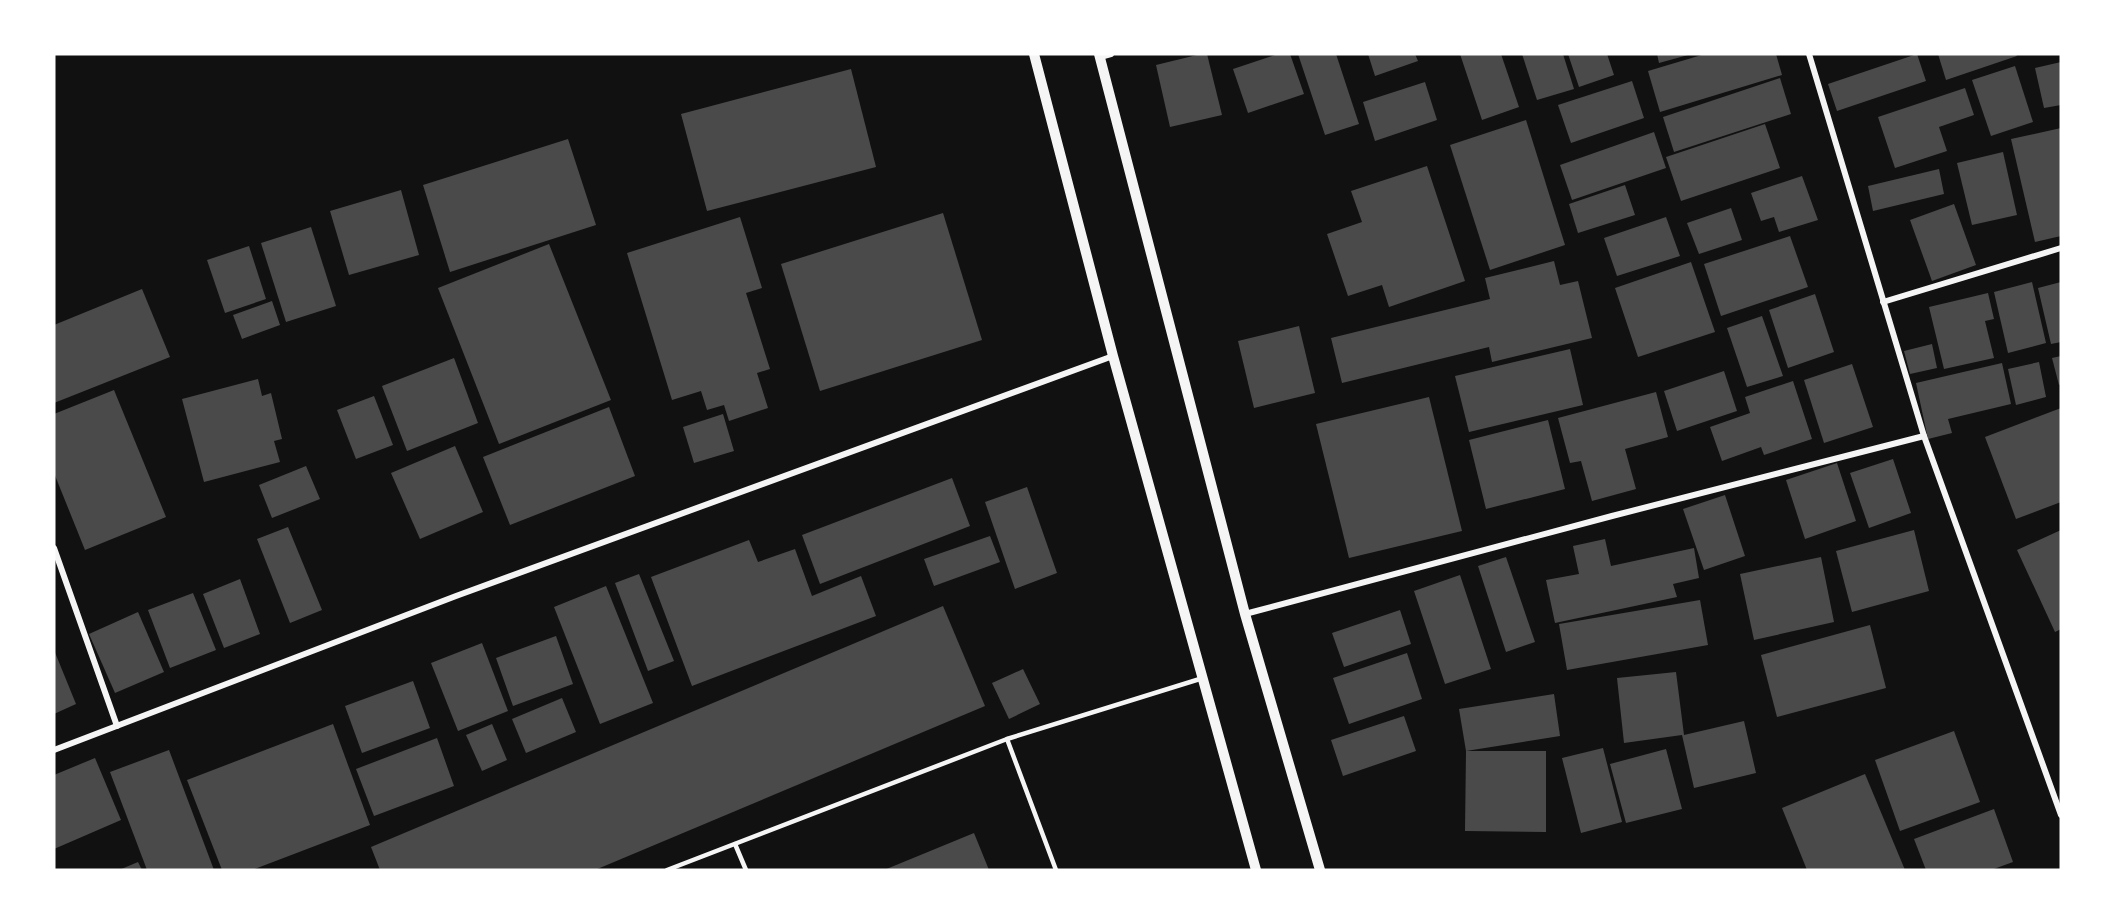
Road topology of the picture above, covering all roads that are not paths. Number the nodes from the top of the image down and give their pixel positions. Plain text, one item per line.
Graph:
1 (1034, 54) edge
2 (1112, 54) edge
3 (1809, 54) edge
4 (1099, 56) edge
5 (2061, 248) edge
6 (1883, 302) junction
7 (1113, 356) junction
8 (1924, 436) junction
9 (54, 548) edge
10 (1245, 614) junction
11 (1203, 678) junction
12 (117, 726) junction
13 (1006, 740) junction
14 (54, 750) edge
15 (2061, 815) edge
16 (735, 844) junction
17 (667, 870) edge
18 (746, 870) edge
19 (1056, 870) edge
20 (1256, 870) edge
21 (1320, 870) edge

1 - 7 street
2 - 4 street
3 - 6 street
4 - 10 street
5 - 6 street
6 - 8 street
7 - 11 street
7 - 12 street
8 - 10 street
8 - 15 street
9 - 12 street
10 - 21 street
11 - 13 lane
11 - 20 street
12 - 14 street
13 - 16 lane
13 - 19 lane
16 - 17 lane
16 - 18 lane

